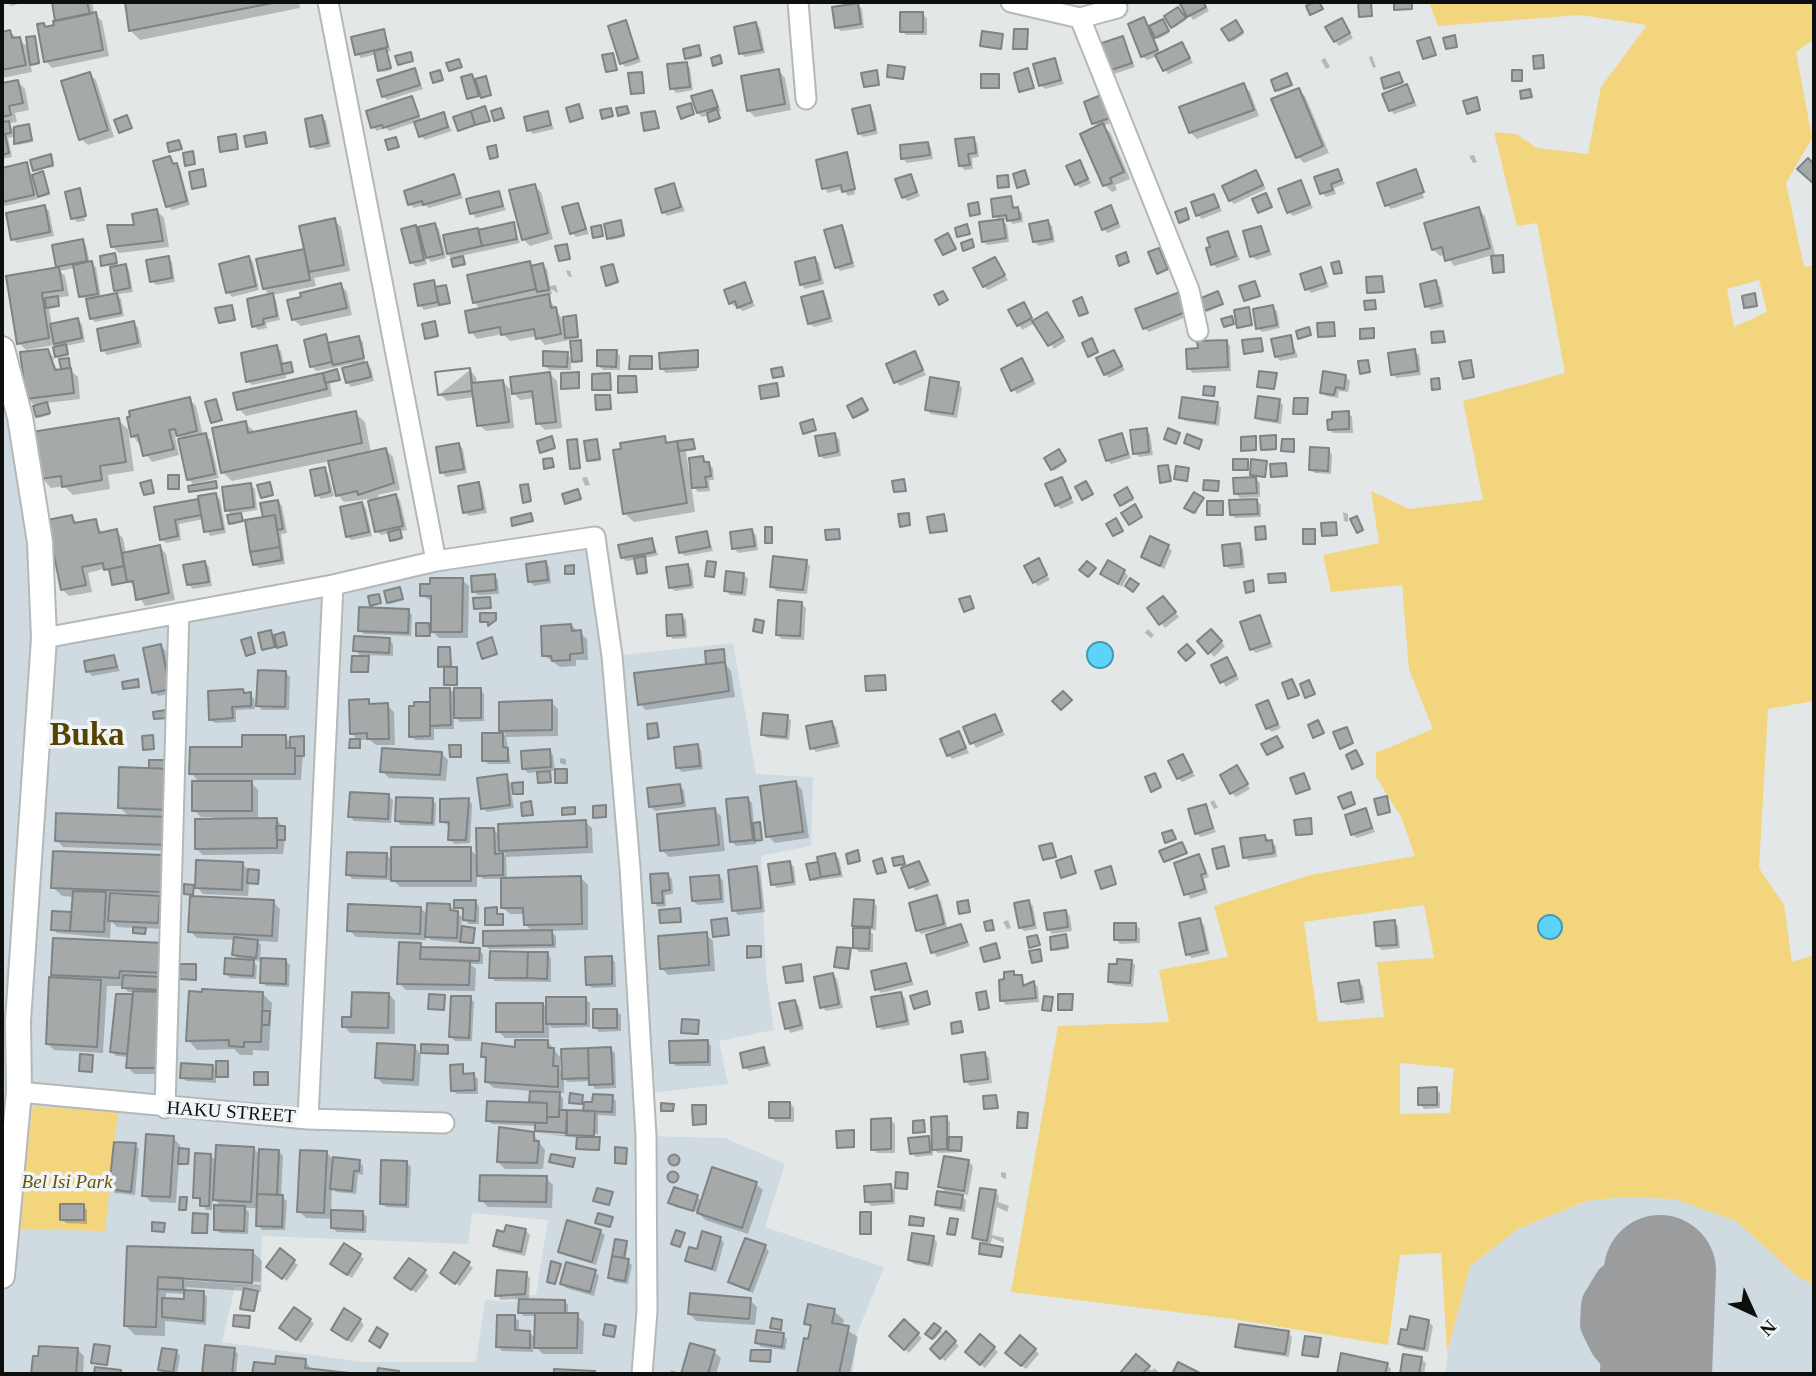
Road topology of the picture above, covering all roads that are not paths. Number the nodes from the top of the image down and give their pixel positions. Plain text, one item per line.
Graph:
1 (328, 2) edge
2 (798, 2) edge
3 (1011, 2) edge
4 (1116, 9) dead end
5 (1080, 18) junction
6 (806, 99) dead end
7 (1198, 331) dead end
8 (2, 349) edge
9 (436, 561) junction
10 (333, 585) junction
11 (179, 613) junction
12 (44, 638) junction
13 (19, 1092) junction
14 (165, 1108) junction
15 (309, 1119) junction
16 (444, 1123) dead end
17 (2, 1276) edge
18 (642, 1374) edge

1 - 9 street
2 - 6 street
3 - 5 street
4 - 5 street
5 - 7 street
8 - 12 main road
9 - 10 street
9 - 18 street
10 - 11 street
10 - 15 street
11 - 12 street
11 - 14 street
12 - 13 main road
13 - 14 street, HAKU STREET
13 - 17 main road
14 - 15 street, HAKU STREET
15 - 16 street, HAKU STREET

